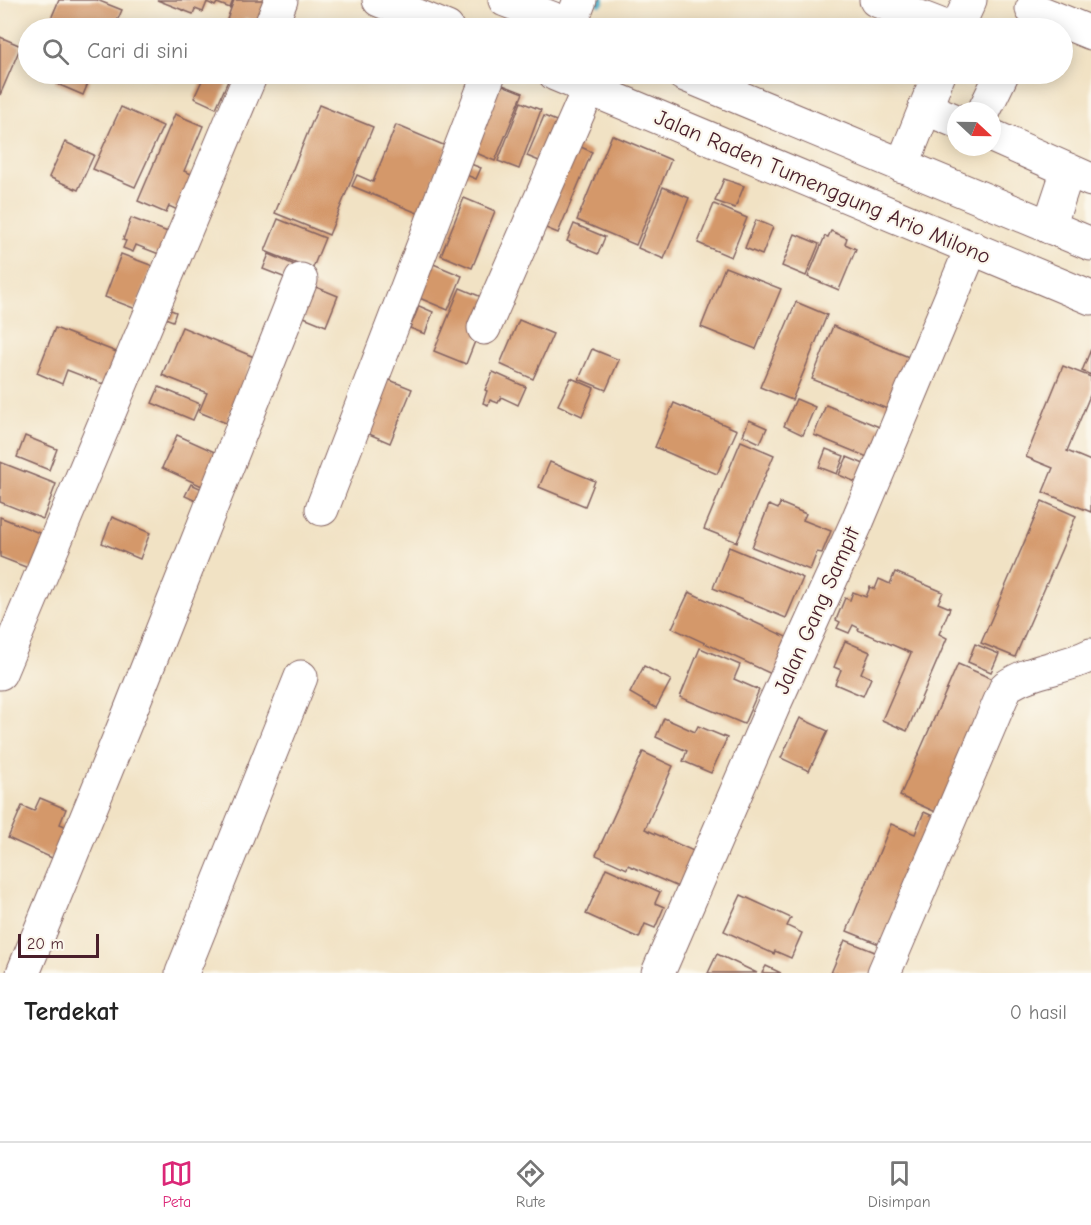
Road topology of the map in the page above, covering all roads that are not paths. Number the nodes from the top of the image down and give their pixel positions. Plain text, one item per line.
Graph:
1 (281, 0) edge
2 (379, 0) edge
3 (505, 0) edge
4 (876, 0) edge
5 (970, 0) edge
6 (1031, 12) edge
7 (564, 14) edge
8 (274, 18) edge
9 (423, 18) edge
10 (922, 18) edge
11 (962, 18) edge
12 (1048, 18) edge
13 (1073, 27) edge
14 (1091, 33) edge
15 (247, 84) edge
16 (485, 84) edge
17 (579, 84) edge
18 (707, 84) edge
19 (935, 84) edge
20 (997, 84) edge
21 (589, 88) junction
22 (988, 102) edge
23 (925, 108) junction
24 (947, 117) edge
25 (1001, 140) edge
26 (842, 141) junction
27 (902, 166) junction
28 (1080, 175) edge
29 (823, 186) junction
30 (1049, 227) junction
31 (1091, 244) edge
32 (972, 247) junction
33 (301, 280) dead end
34 (1091, 298) edge
35 (484, 328) dead end
36 (322, 509) dead end
37 (11, 614) edge
38 (1091, 655) edge
39 (0, 673) edge
40 (301, 677) dead end
41 (23, 973) edge
42 (182, 973) edge
43 (658, 973) edge
44 (884, 973) edge

1 - 8 main road
2 - 9 main road
3 - 7 main road
4 - 10 main road
5 - 11 main road
6 - 12 main road
13 - 14 main road
15 - 37 main road
16 - 36 main road
17 - 21 main road, Jalan Raden Tumenggung Ario Milono
18 - 26 main road
19 - 23 main road
20 - 22 main road
21 - 29 main road, Jalan Raden Tumenggung Ario Milono
21 - 35 main road
23 - 24 main road
23 - 27 main road
25 - 28 main road
26 - 27 main road
26 - 29 main road
27 - 30 main road
28 - 30 main road
29 - 32 main road, Jalan Raden Tumenggung Ario Milono
30 - 31 main road
32 - 34 main road, Jalan Raden Tumenggung Ario Milono
32 - 43 main road, Jalan Gang Sampit
33 - 41 main road
37 - 39 main road
38 - 44 main road
40 - 42 main road

